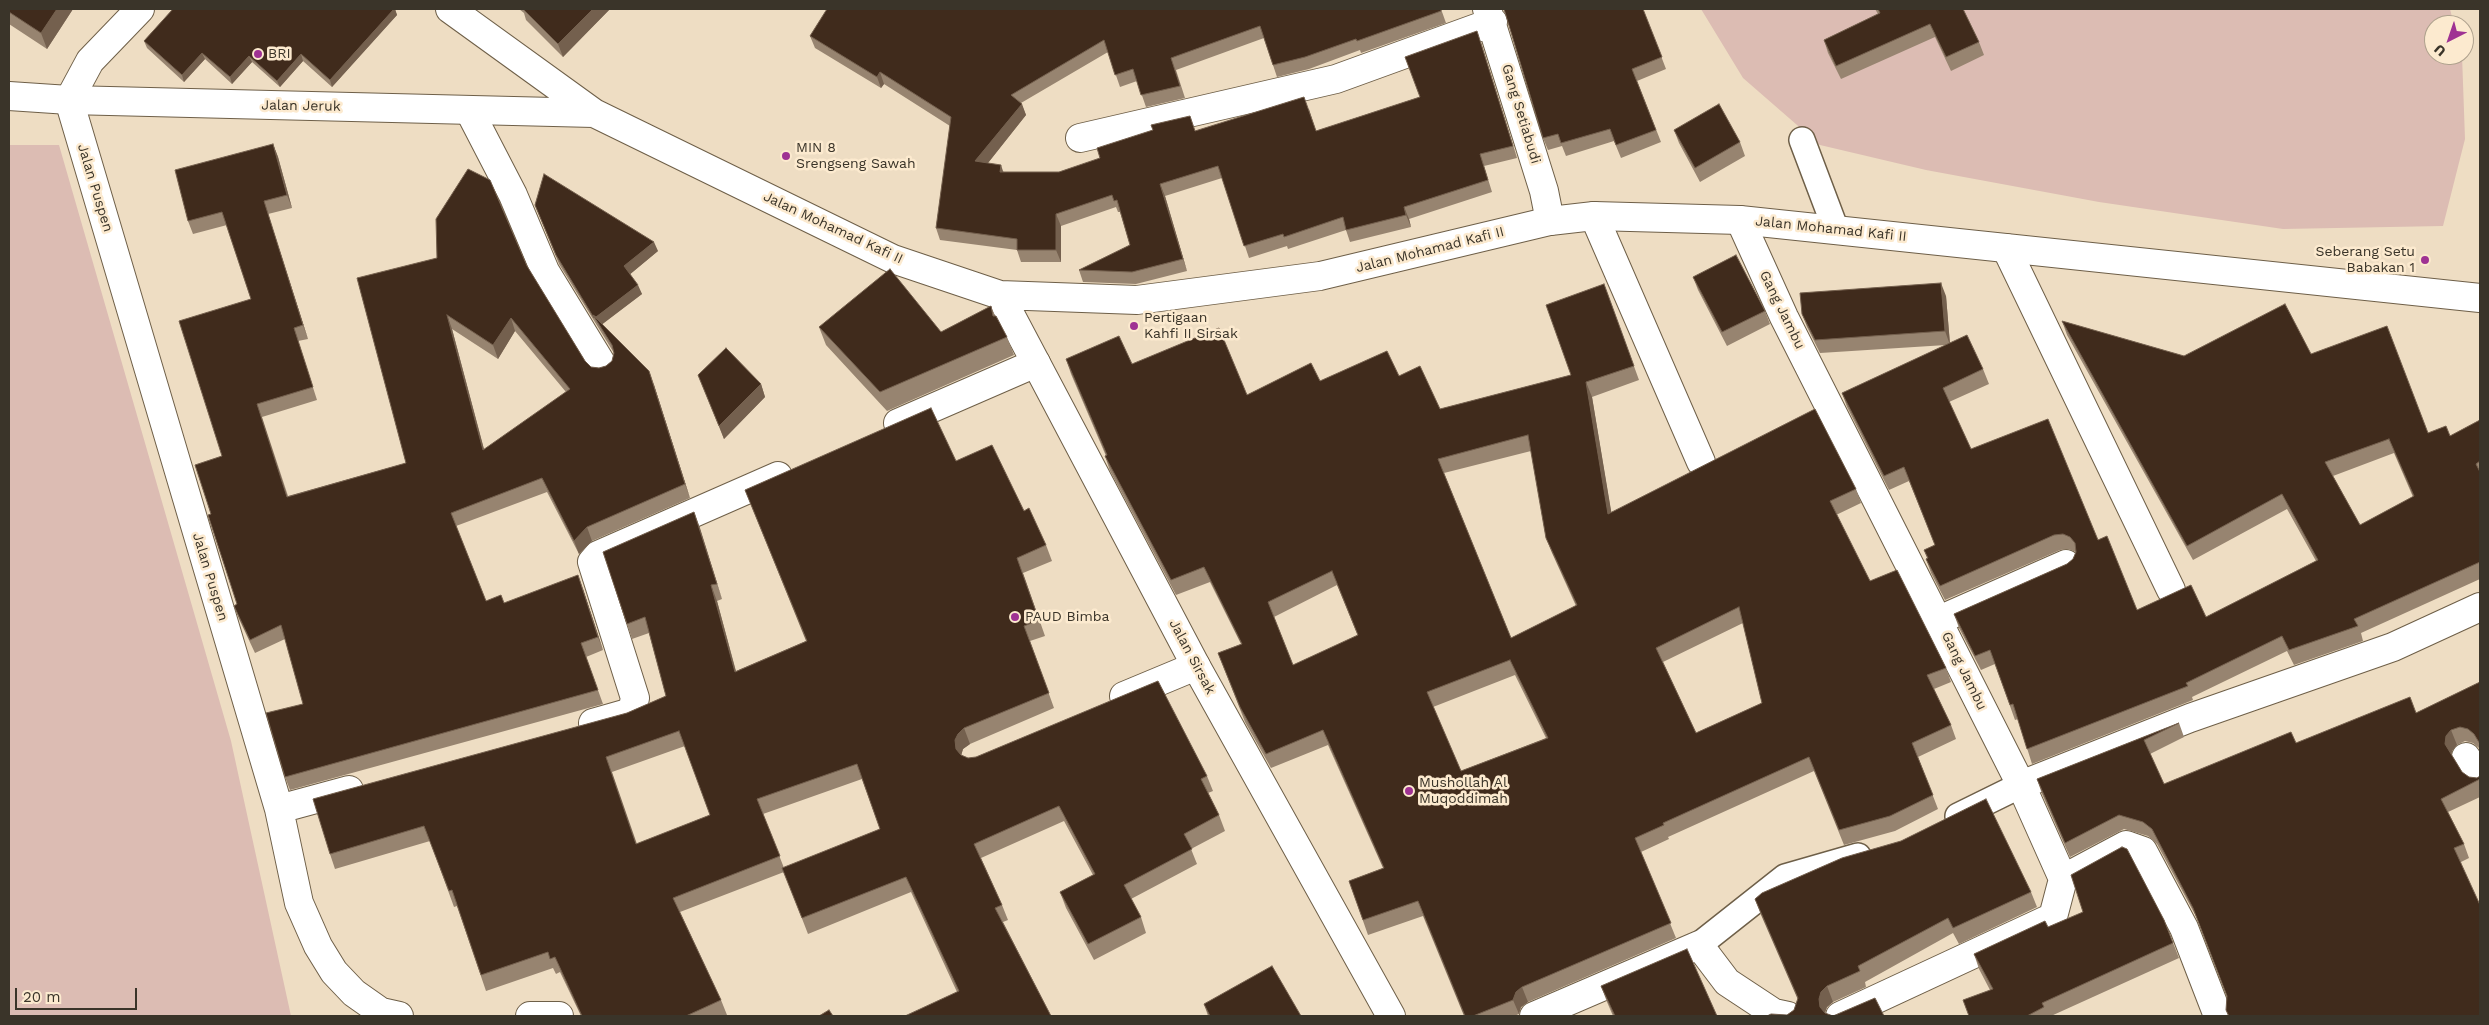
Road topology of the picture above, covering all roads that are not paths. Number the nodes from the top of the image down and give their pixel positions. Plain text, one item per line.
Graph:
1 (140, 9) edge
2 (450, 9) edge
3 (1490, 16) edge
4 (9, 96) edge
5 (69, 100) junction
6 (468, 110) junction
7 (594, 113) junction
8 (1080, 138) dead end
9 (1802, 140) dead end
10 (1594, 216) junction
11 (1740, 220) junction
12 (1550, 221) junction
13 (1836, 230) junction
14 (2006, 248) junction
15 (1000, 295) junction
16 (2480, 298) edge
17 (1036, 363) junction
18 (602, 366) edge
19 (872, 435) edge
20 (1702, 462) dead end
21 (799, 467) edge
22 (2066, 564) edge
23 (2171, 590) dead end
24 (2480, 607) edge
25 (1939, 620) junction
26 (1196, 666) junction
27 (1105, 704) edge
28 (571, 728) edge
29 (374, 783) edge
30 (2021, 785) junction
31 (279, 809) junction
32 (1935, 828) edge
33 (1881, 849) edge
34 (2063, 879) junction
35 (1699, 945) junction
36 (385, 1015) edge
37 (530, 1016) edge
38 (560, 1016) edge
39 (1391, 1016) edge
40 (1534, 1016) edge
41 (1788, 1016) edge
42 (1840, 1016) edge
43 (2218, 1016) edge

1 - 5 street
2 - 7 street, Jalan Mohamad Kafi II
3 - 8 street
3 - 12 street, Gang Setiabudi
4 - 5 street, Jalan Jeruk
5 - 6 street, Jalan Jeruk
5 - 31 street, Jalan Puspen
6 - 7 street, Jalan Jeruk
6 - 18 street
7 - 15 street, Jalan Mohamad Kafi II
9 - 13 lane
10 - 11 street, Jalan Mohamad Kafi II
10 - 12 street, Jalan Mohamad Kafi II
10 - 20 street
11 - 13 street, Jalan Mohamad Kafi II
11 - 25 street, Gang Jambu
12 - 15 street, Jalan Mohamad Kafi II
13 - 14 street, Jalan Mohamad Kafi II
14 - 16 street, Jalan Mohamad Kafi II
14 - 23 street
15 - 17 street, Jalan Sirsak
17 - 19 street
17 - 26 street, Jalan Sirsak
21 - 28 street
22 - 25 street
24 - 30 street
25 - 30 street, Gang Jambu
26 - 27 street
26 - 39 street, Jalan Sirsak
29 - 31 street
30 - 32 lane
30 - 34 street, Gang Jambu
31 - 36 street, Jalan Puspen
33 - 35 lane
34 - 42 street
34 - 43 street
35 - 40 street
35 - 41 street
37 - 38 street

